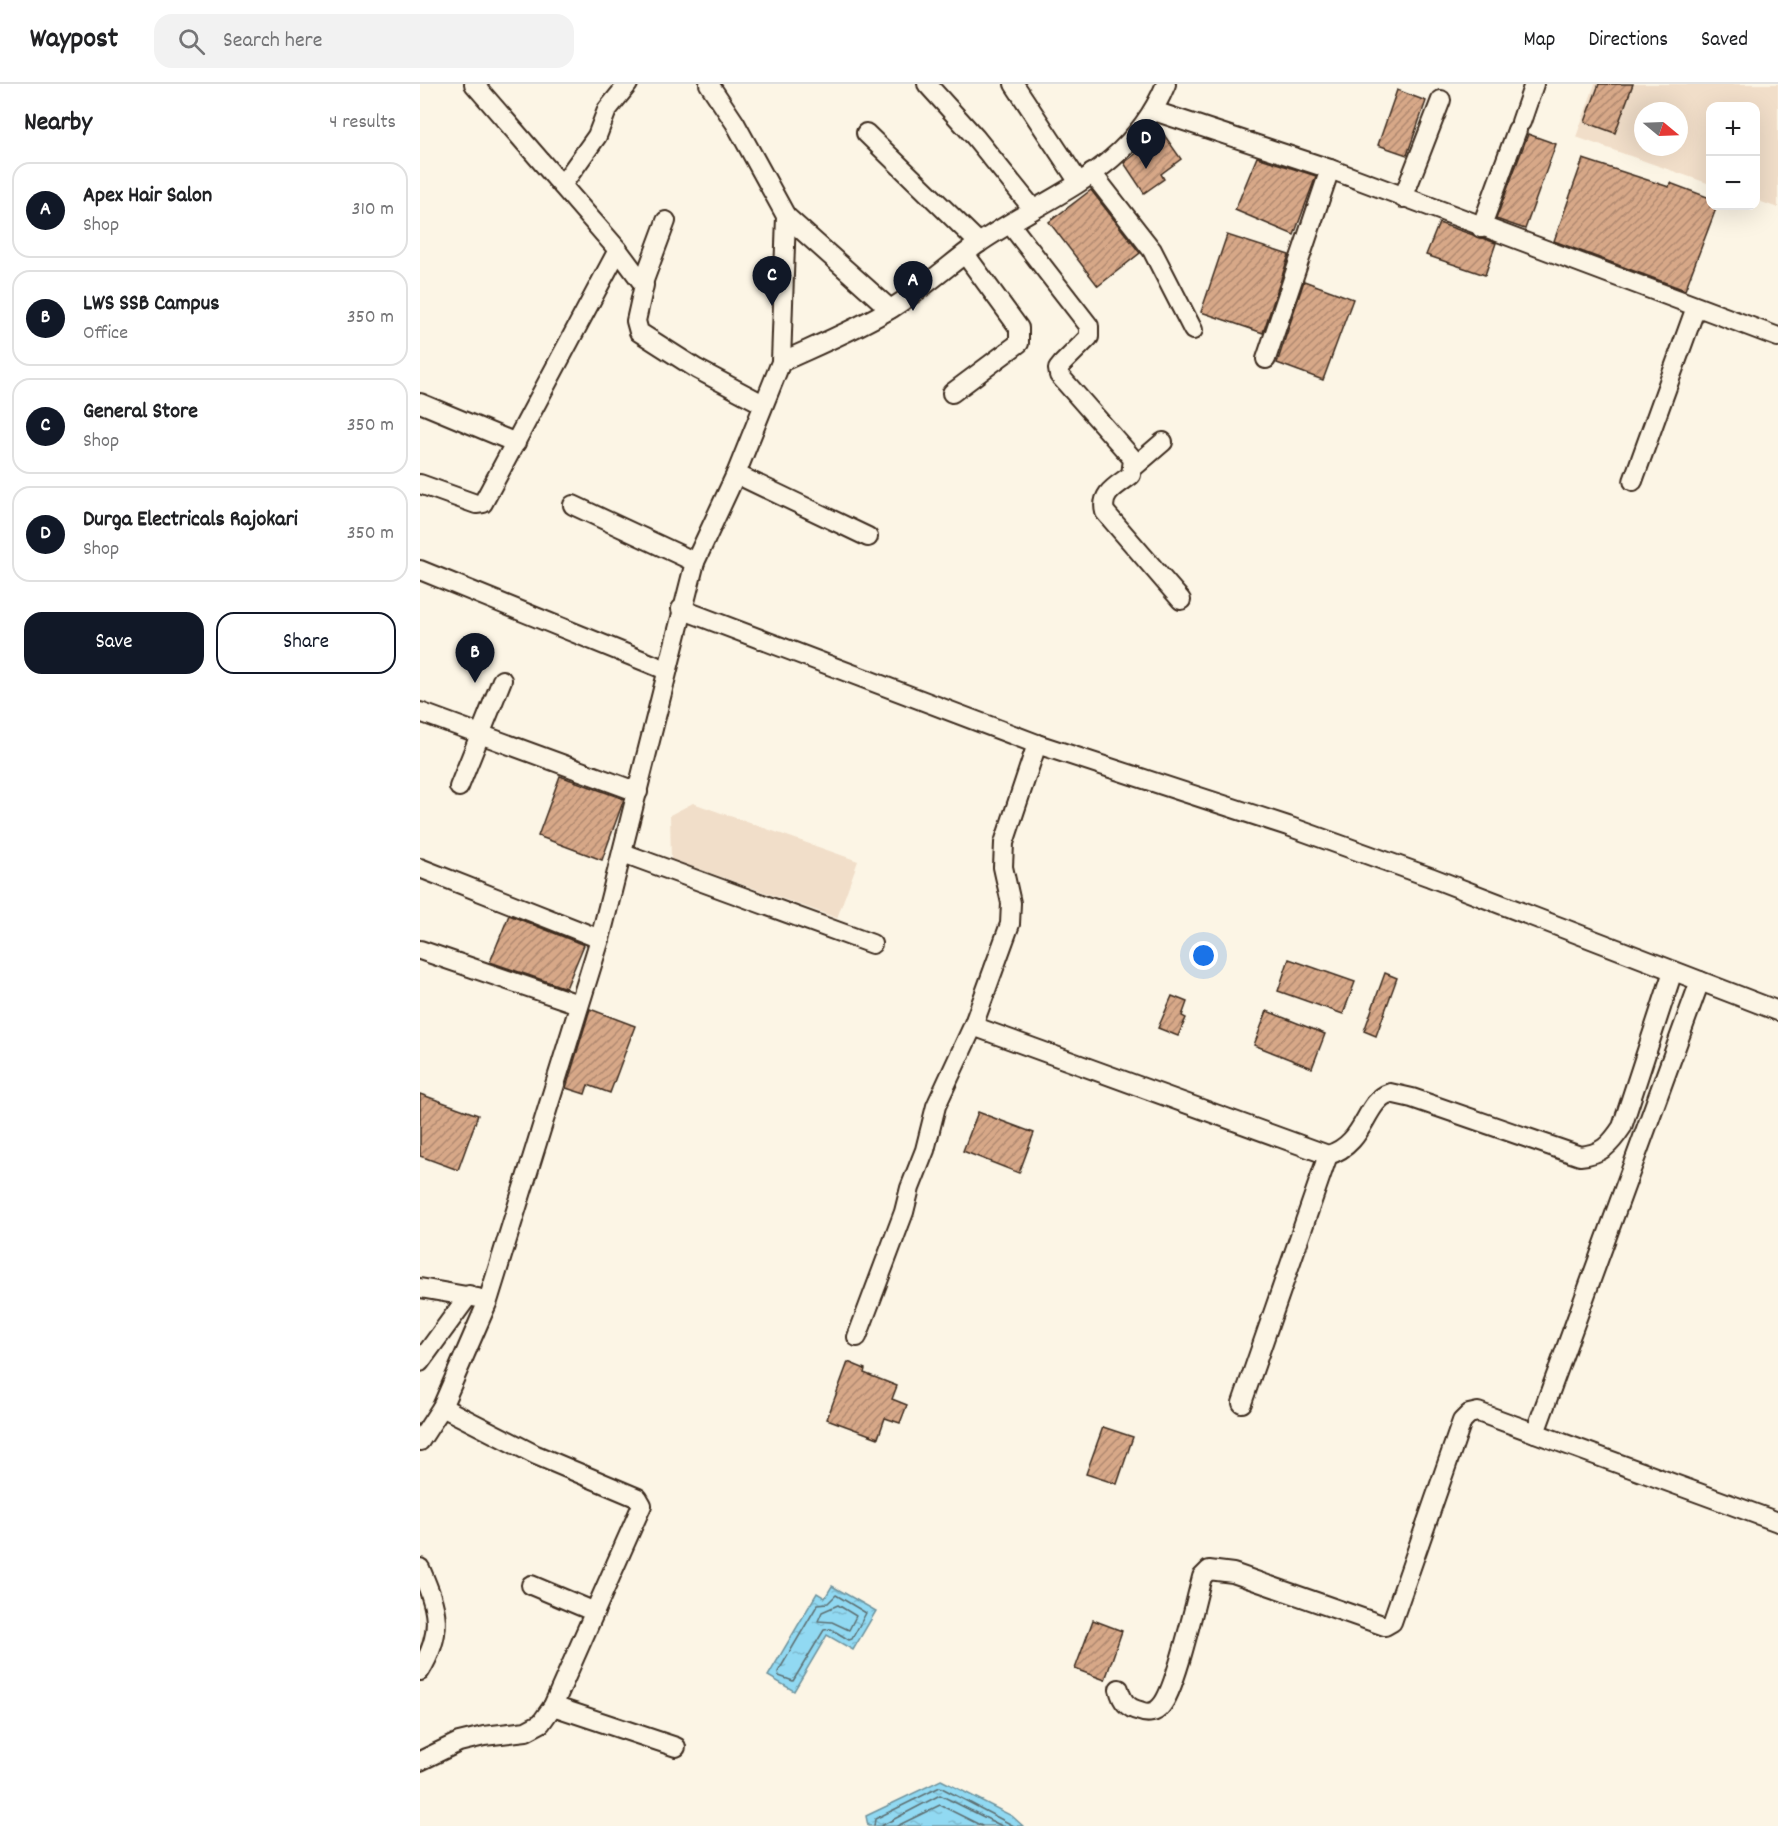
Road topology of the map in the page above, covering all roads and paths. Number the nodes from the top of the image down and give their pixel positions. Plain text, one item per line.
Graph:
1 (474, 84) edge
2 (628, 84) edge
3 (709, 84) edge
4 (927, 84) edge
5 (1014, 84) edge
6 (1166, 84) edge
7 (1533, 84) edge
8 (1441, 100) dead end
9 (1154, 111) junction
10 (866, 133) dead end
11 (1330, 169) junction
12 (1085, 177) junction
13 (562, 184) junction
14 (1403, 198) junction
15 (1033, 209) junction
16 (786, 216) junction
17 (666, 221) dead end
18 (1010, 224) junction
19 (1481, 228) junction
20 (972, 249) junction
21 (618, 250) junction
22 (643, 283) junction
23 (1696, 307) junction
24 (890, 309) junction
25 (1193, 330) dead end
26 (1778, 338) edge
27 (1266, 359) dead end
28 (781, 362) junction
29 (952, 393) dead end
30 (420, 403) edge
31 (763, 404) junction
32 (1163, 442) dead end
33 (516, 443) junction
34 (1134, 467) junction
35 (736, 474) junction
36 (1633, 481) dead end
37 (420, 484) edge
38 (573, 505) dead end
39 (868, 537) dead end
40 (695, 562) junction
41 (420, 570) edge
42 (1181, 600) dead end
43 (681, 609) junction
44 (666, 670) junction
45 (502, 680) dead end
46 (420, 712) edge
47 (480, 734) junction
48 (1037, 744) junction
49 (459, 787) dead end
50 (638, 792) junction
51 (622, 853) junction
52 (420, 868) edge
53 (600, 939) junction
54 (872, 944) dead end
55 (420, 950) edge
56 (1673, 971) junction
57 (1700, 981) junction
58 (578, 1004) junction
59 (1778, 1011) edge
60 (973, 1026) junction
61 (1328, 1155) junction
62 (420, 1288) edge
63 (469, 1295) junction
64 (488, 1301) junction
65 (857, 1337) dead end
66 (420, 1362) edge
67 (1242, 1403) dead end
68 (442, 1407) junction
69 (1535, 1434) junction
70 (420, 1441) edge
71 (1778, 1522) edge
72 (420, 1568) edge
73 (531, 1585) dead end
74 (595, 1612) junction
75 (420, 1671) edge
76 (1119, 1689) dead end
77 (553, 1706) junction
78 (676, 1747) dead end
79 (420, 1761) edge

1 - 13 street
2 - 13 street
3 - 16 street
4 - 15 street
5 - 12 street
6 - 9 street
7 - 19 street
8 - 14 street
9 - 11 street
9 - 12 street
10 - 20 street
11 - 14 street
11 - 27 street
12 - 15 street
12 - 25 street
13 - 21 street
14 - 19 street
15 - 18 street
16 - 24 street
16 - 28 street
17 - 22 street
18 - 20 street
18 - 34 street
19 - 23 street
20 - 24 street
20 - 29 street
21 - 22 street
21 - 33 street
22 - 31 street
23 - 26 street
23 - 36 street
24 - 28 street
28 - 31 street
30 - 33 street
31 - 35 street
32 - 34 street
33 - 37 street
34 - 42 street
35 - 39 street
35 - 40 street
38 - 40 street
40 - 43 street
41 - 44 street
43 - 44 street
43 - 48 street
44 - 50 street
45 - 47 street
46 - 47 street
47 - 49 street
47 - 50 street
48 - 56 street
48 - 60 street
50 - 51 street
51 - 53 street
51 - 54 street
52 - 53 street
53 - 58 street
55 - 58 street
56 - 57 street
56 - 61 street
57 - 59 street
57 - 69 street
58 - 64 street
60 - 61 street
60 - 65 street
61 - 67 street
62 - 63 street
63 - 64 street
63 - 66 street
64 - 68 street
68 - 70 street
68 - 74 street
69 - 71 street
69 - 76 street
72 - 75 street
73 - 74 street
74 - 77 street
77 - 78 street
77 - 79 street

